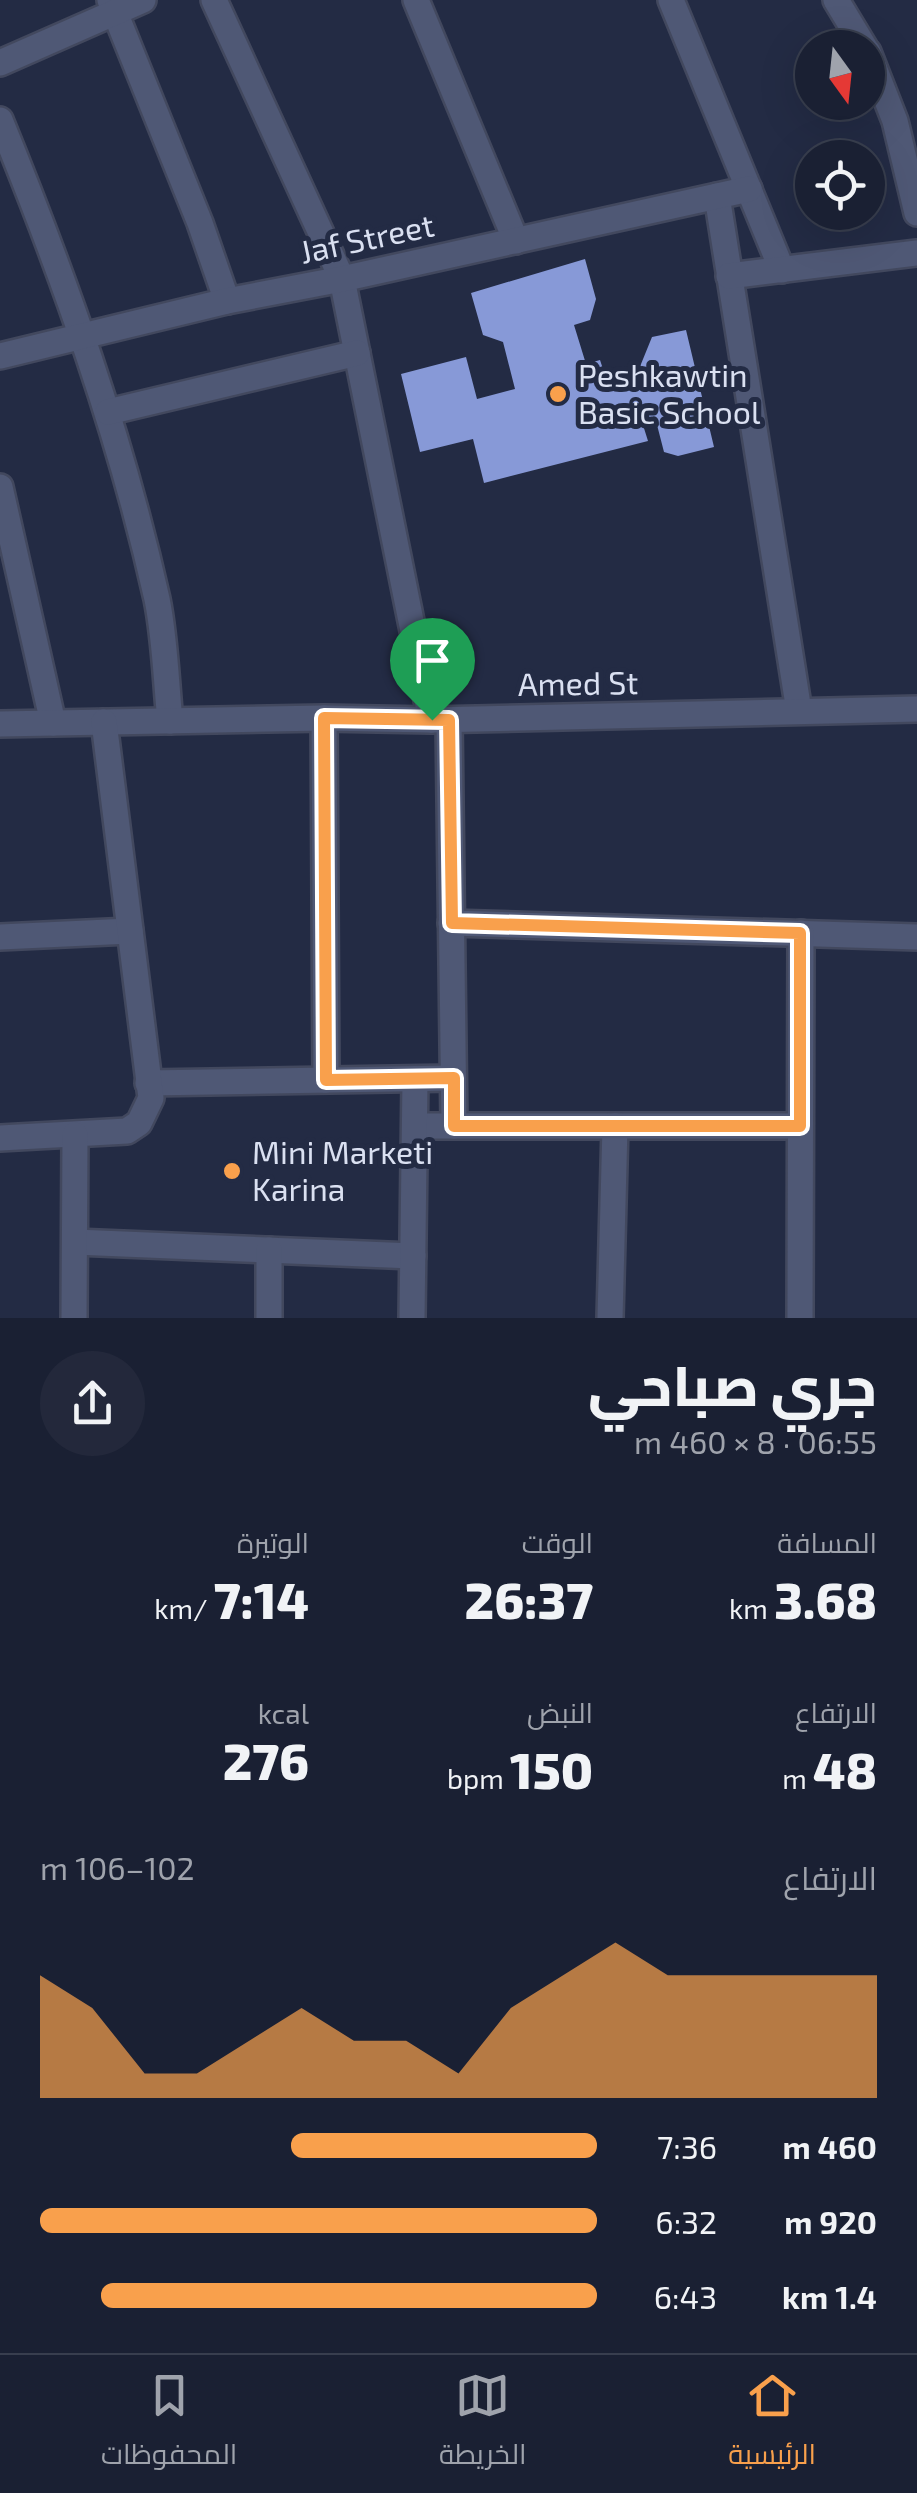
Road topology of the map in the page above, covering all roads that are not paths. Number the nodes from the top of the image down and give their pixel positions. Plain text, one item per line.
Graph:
1 (143, 0) edge
2 (214, 0) edge
3 (416, 0) edge
4 (670, 0) edge
5 (836, 0) edge
6 (113, 6) edge
7 (854, 30) edge
8 (0, 62) edge
9 (885, 97) edge
10 (0, 120) edge
11 (914, 186) edge
12 (749, 189) junction
13 (717, 196) junction
14 (917, 213) edge
15 (516, 241) junction
16 (917, 252) edge
17 (782, 270) junction
18 (729, 276) junction
19 (342, 278) junction
20 (227, 300) junction
21 (82, 334) junction
22 (357, 354) junction
23 (0, 356) edge
24 (108, 412) junction
25 (0, 487) edge
26 (917, 710) edge
27 (799, 711) junction
28 (324, 718) junction
29 (440, 720) junction
30 (170, 721) junction
31 (104, 722) junction
32 (52, 723) junction
33 (0, 724) edge
34 (452, 923) junction
35 (130, 931) junction
36 (800, 933) junction
37 (0, 937) edge
38 (917, 937) edge
39 (454, 1078) junction
40 (416, 1079) junction
41 (326, 1080) junction
42 (148, 1083) junction
43 (415, 1126) junction
44 (454, 1126) junction
45 (615, 1126) junction
46 (800, 1126) junction
47 (74, 1135) junction
48 (0, 1138) edge
49 (75, 1242) junction
50 (269, 1250) junction
51 (413, 1256) junction
52 (74, 1318) edge
53 (269, 1318) edge
54 (412, 1318) edge
55 (610, 1318) edge
56 (800, 1318) edge

1 - 6 street
2 - 19 street
3 - 15 street
4 - 12 street
5 - 7 street
6 - 8 street
6 - 20 street
9 - 11 street
10 - 21 street
11 - 14 street
12 - 13 street, Jaf Street
12 - 17 street
13 - 15 street, Jaf Street
13 - 18 street
15 - 19 street, Jaf Street
16 - 17 street
17 - 18 street
18 - 27 street
19 - 20 street, Jaf Street
19 - 22 street
20 - 21 street, Jaf Street
21 - 23 street, Jaf Street
21 - 24 street
22 - 24 street
22 - 29 street
24 - 30 street
25 - 32 street
26 - 27 street, Amed St
27 - 29 street, Amed St
28 - 29 street, Amed St
28 - 30 street, Amed St
28 - 41 street
29 - 34 street
30 - 31 street, Amed St
31 - 32 street, Amed St
31 - 35 street
32 - 33 street, Amed St
34 - 36 street
34 - 39 street
35 - 37 street
35 - 42 street
36 - 38 street
36 - 46 street
39 - 40 street
39 - 44 street
40 - 41 street
40 - 43 street
41 - 42 street
42 - 47 street
43 - 44 street
43 - 51 street
44 - 45 street
45 - 46 street
45 - 55 street
46 - 56 street
47 - 48 street
47 - 49 street
49 - 50 street
49 - 52 street
50 - 51 street
50 - 53 street
51 - 54 street

